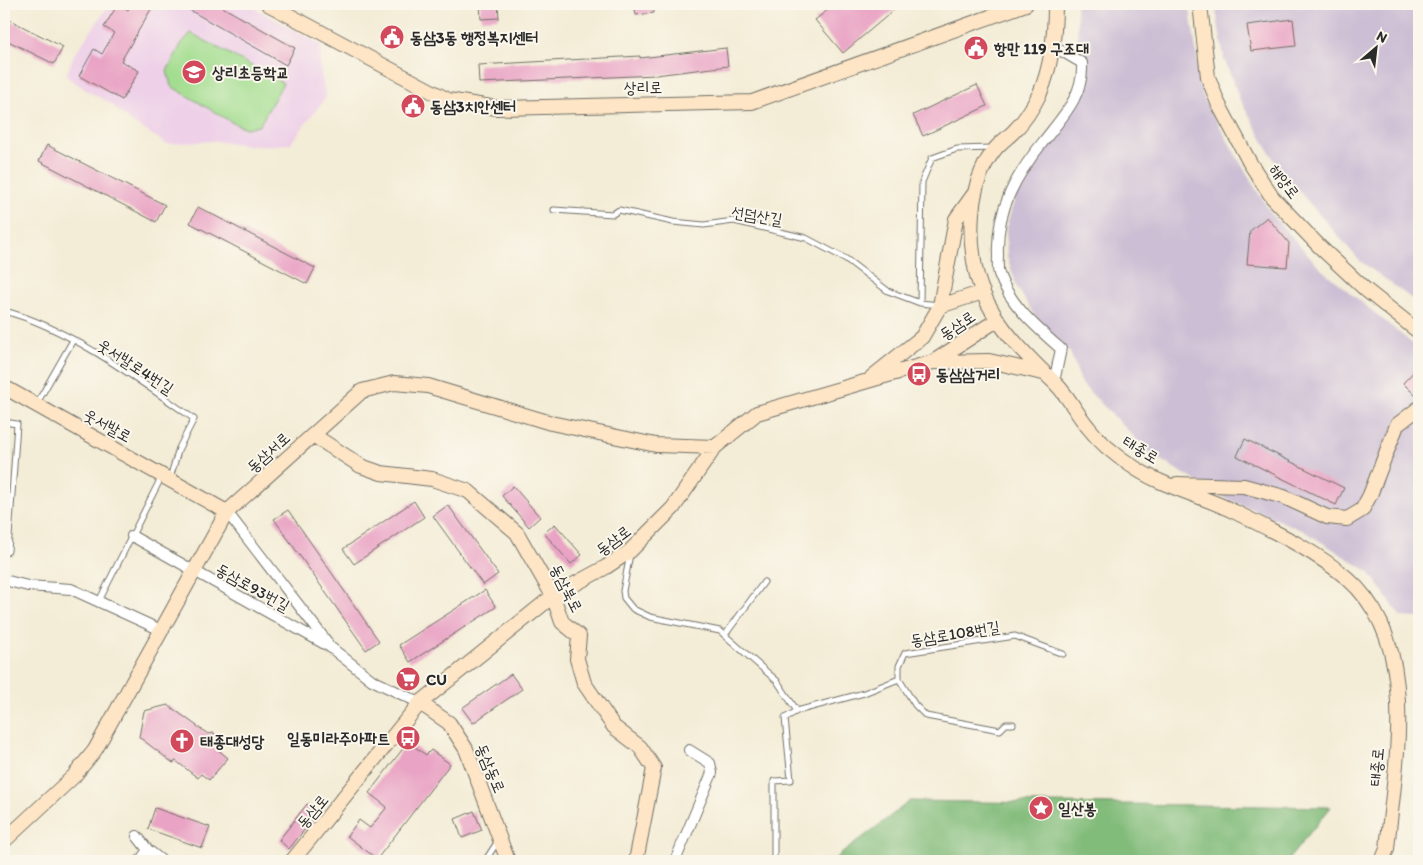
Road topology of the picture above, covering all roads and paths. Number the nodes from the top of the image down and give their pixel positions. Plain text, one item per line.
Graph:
1 (268, 4) edge
2 (1026, 4) edge
3 (1055, 4) edge
4 (1200, 4) edge
5 (1053, 46) junction
6 (996, 148) junction
7 (974, 194) junction
8 (554, 210) dead end
9 (983, 292) junction
10 (920, 303) junction
11 (940, 306) junction
12 (4, 311) edge
13 (997, 320) junction
14 (1419, 332) edge
15 (73, 340) junction
16 (933, 362) junction
17 (1049, 378) junction
18 (868, 381) junction
19 (4, 387) edge
20 (36, 406) junction
21 (1419, 408) edge
22 (4, 422) edge
23 (314, 435) junction
24 (714, 447) junction
25 (166, 478) junction
26 (1168, 483) junction
27 (1244, 486) junction
28 (1233, 511) junction
29 (227, 512) junction
30 (132, 536) junction
31 (630, 551) junction
32 (4, 554) edge
33 (195, 571) junction
34 (4, 580) edge
35 (764, 582) dead end
36 (553, 596) junction
37 (99, 601) junction
38 (163, 631) junction
39 (725, 635) junction
40 (330, 647) junction
41 (1063, 654) dead end
42 (899, 679) junction
43 (420, 703) junction
44 (797, 711) junction
45 (1013, 724) dead end
46 (689, 750) dead end
47 (138, 836) dead end
48 (501, 836) junction
49 (4, 841) edge
50 (148, 850) junction
51 (774, 859) dead end
52 (140, 861) edge
53 (162, 861) edge
54 (292, 861) edge
55 (485, 861) edge
56 (508, 861) edge
57 (636, 861) edge
58 (675, 861) edge
59 (1382, 861) edge

1 - 2 street, 상리로
3 - 5 street, 태종로
4 - 14 street, 해양로
5 - 6 street, 태종로
5 - 17 street
6 - 7 street, 태종로
6 - 10 lane
7 - 9 street, 태종로
7 - 11 street
8 - 10 lane, 선덤산길
9 - 11 street
9 - 13 street, 태종로
10 - 11 lane, 선덤산길
11 - 18 street
12 - 15 lane, 웃서발로4번길
13 - 16 street, 동삼로
13 - 17 street, 태종로
15 - 20 lane
15 - 25 lane, 웃서발로4번길
16 - 17 street
16 - 18 street, 동삼로
17 - 26 street, 태종로
18 - 24 street, 동삼로
19 - 20 street, 웃서발로
20 - 25 street, 웃서발로
21 - 27 street
22 - 32 lane
23 - 24 street, 동삼서로
23 - 29 street, 동삼서로
23 - 36 street, 동삼북로
24 - 31 street, 동삼로
25 - 29 street, 웃서발로
25 - 30 lane
26 - 27 street
26 - 28 street, 태종로
27 - 28 street
28 - 59 street, 태종로
29 - 33 street, 동삼서로
29 - 40 street
30 - 33 street, 동삼로93번길
30 - 37 lane
31 - 36 street, 동삼로
31 - 39 lane
33 - 38 street, 동삼서로
33 - 40 street, 동삼로93번길
34 - 37 street
35 - 39 lane
36 - 43 street, 동삼로
36 - 57 street, 동삼북로
37 - 38 street
38 - 49 street, 동삼서로
39 - 44 lane
40 - 43 street, 동삼로93번길
41 - 42 lane, 동삼로108번길
42 - 44 lane
42 - 45 lane
43 - 48 street, 동삼동로
43 - 54 street, 동삼로
44 - 51 lane
46 - 58 street
47 - 50 street
48 - 55 lane
48 - 56 street, 동삼동로
50 - 52 street
50 - 53 street

